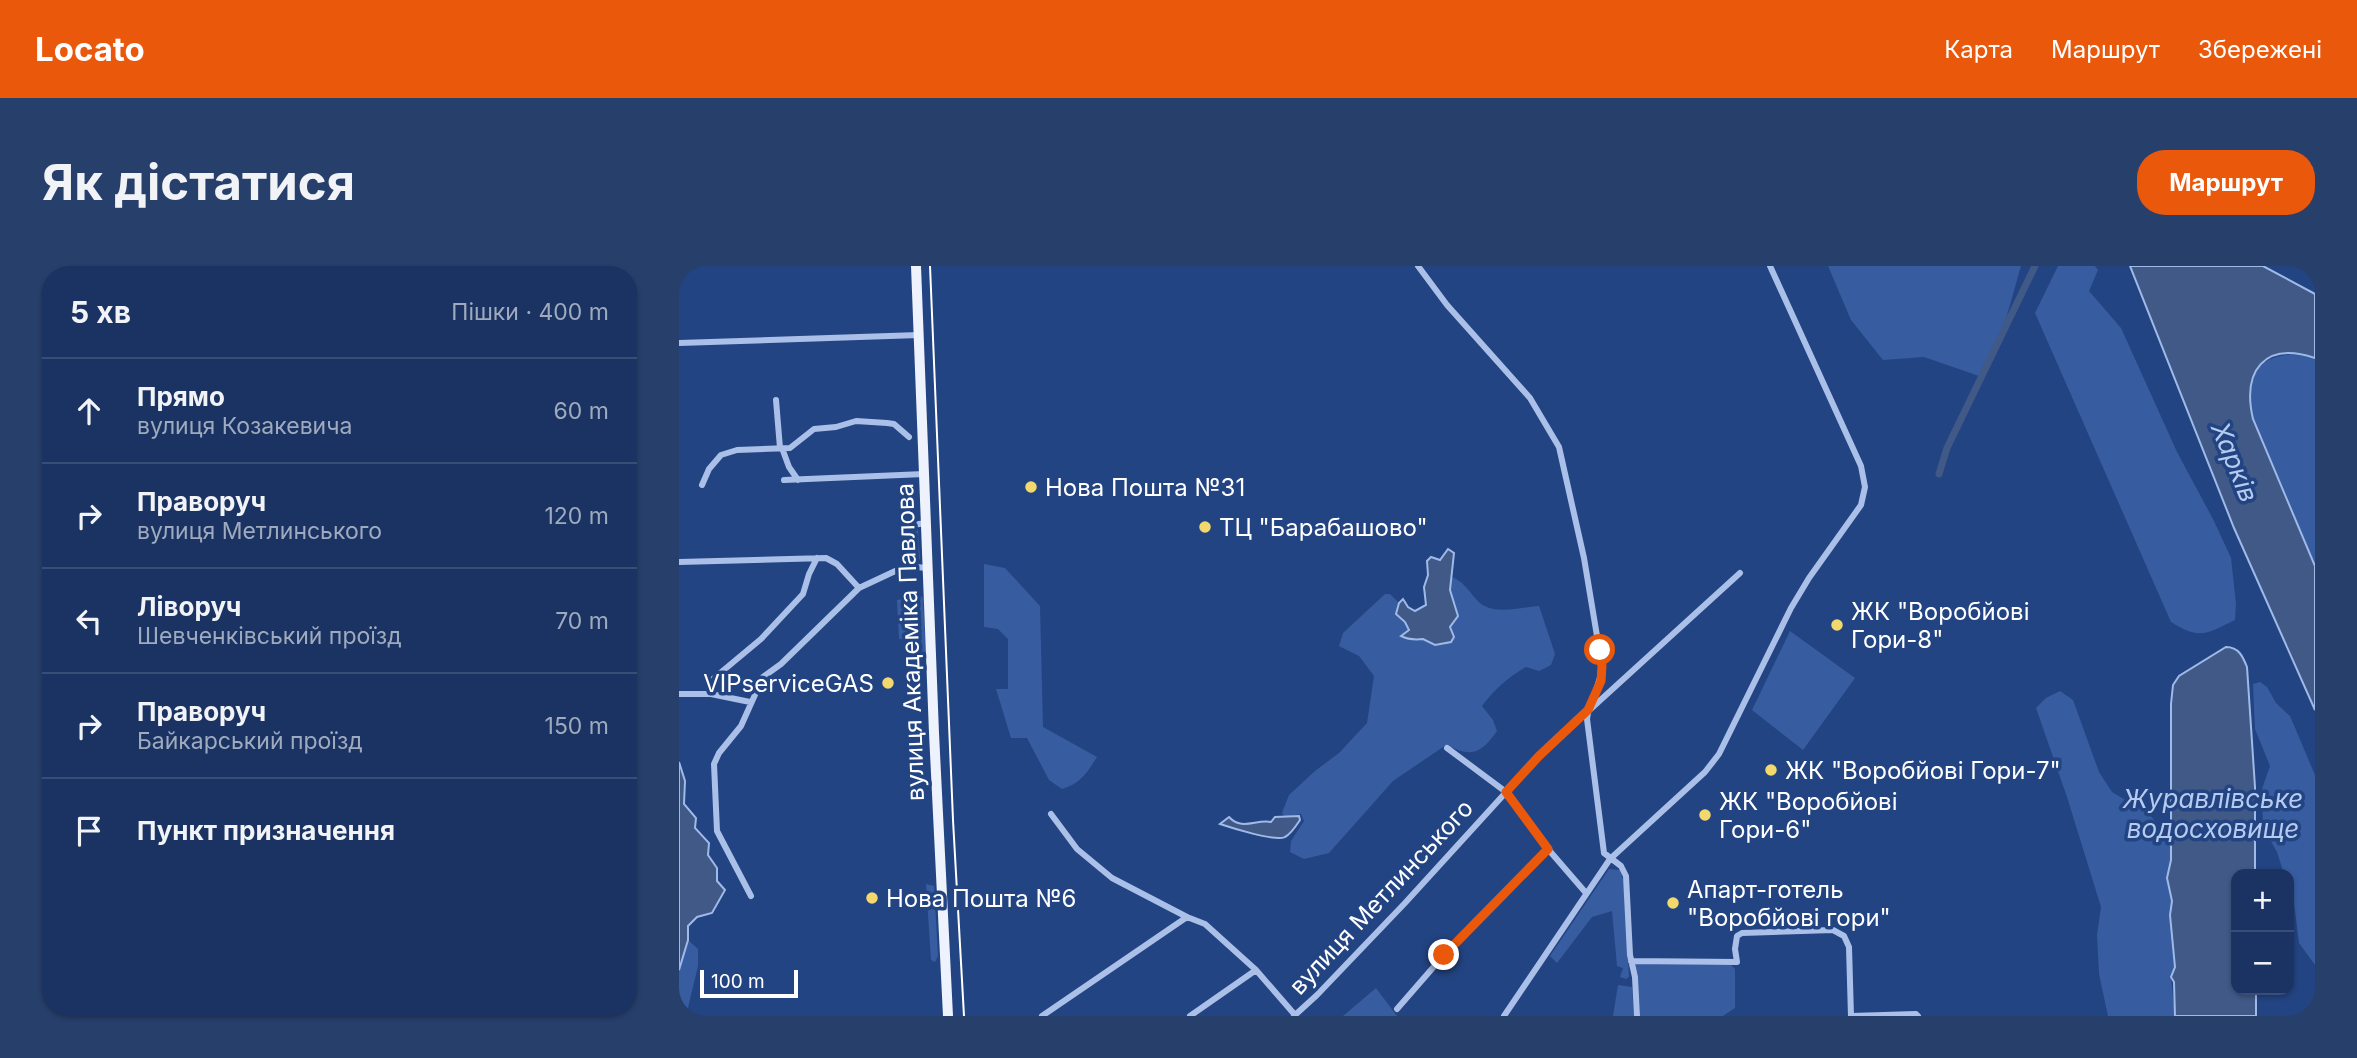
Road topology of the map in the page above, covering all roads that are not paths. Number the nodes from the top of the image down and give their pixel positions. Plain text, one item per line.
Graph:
1 (916, 266) edge
2 (1417, 266) edge
3 (1770, 266) edge
4 (919, 335) junction
5 (679, 343) edge
6 (776, 400) dead end
7 (909, 437) dead end
8 (781, 448) junction
9 (925, 474) junction
10 (784, 480) dead end
11 (798, 480) junction
12 (702, 485) dead end
13 (926, 523) junction
14 (817, 558) junction
15 (679, 562) edge
16 (906, 566) junction
17 (927, 568) junction
18 (1740, 573) dead end
19 (859, 588) junction
20 (679, 694) edge
21 (711, 694) junction
22 (750, 702) junction
23 (1588, 710) junction
24 (1447, 748) dead end
25 (1506, 792) junction
26 (1051, 814) dead end
27 (1548, 849) junction
28 (1610, 859) junction
29 (1585, 893) junction
30 (751, 895) dead end
31 (1187, 917) junction
32 (1631, 958) junction
33 (1256, 970) junction
34 (1397, 1009) dead end
35 (1294, 1015) edge
36 (949, 1016) edge
37 (1042, 1016) edge
38 (1190, 1016) edge
39 (1504, 1016) edge
40 (1637, 1016) edge
41 (1918, 1016) edge

1 - 4 main road, вулиця Академіка Павлова
2 - 23 street
3 - 28 street
4 - 5 street
4 - 9 main road, вулиця Академіка Павлова
6 - 8 street
7 - 8 street
8 - 11 street
8 - 12 street
9 - 11 street
9 - 13 main road, вулиця Академіка Павлова
10 - 11 street
13 - 16 street
13 - 17 main road, вулиця Академіка Павлова
14 - 15 street
14 - 19 street
14 - 21 street
16 - 17 street
16 - 19 street
17 - 36 main road, вулиця Академіка Павлова
18 - 23 street, вулиця Метлинського
19 - 22 street
20 - 21 street
21 - 22 street
22 - 30 street
23 - 25 street, вулиця Метлинського
23 - 28 street
24 - 25 street
25 - 27 street
25 - 35 street, вулиця Метлинського
26 - 31 street
27 - 29 street
27 - 34 street
28 - 29 street
28 - 32 street
29 - 39 street
31 - 33 street
31 - 37 street
32 - 40 street
32 - 41 street
33 - 35 street
33 - 38 street

